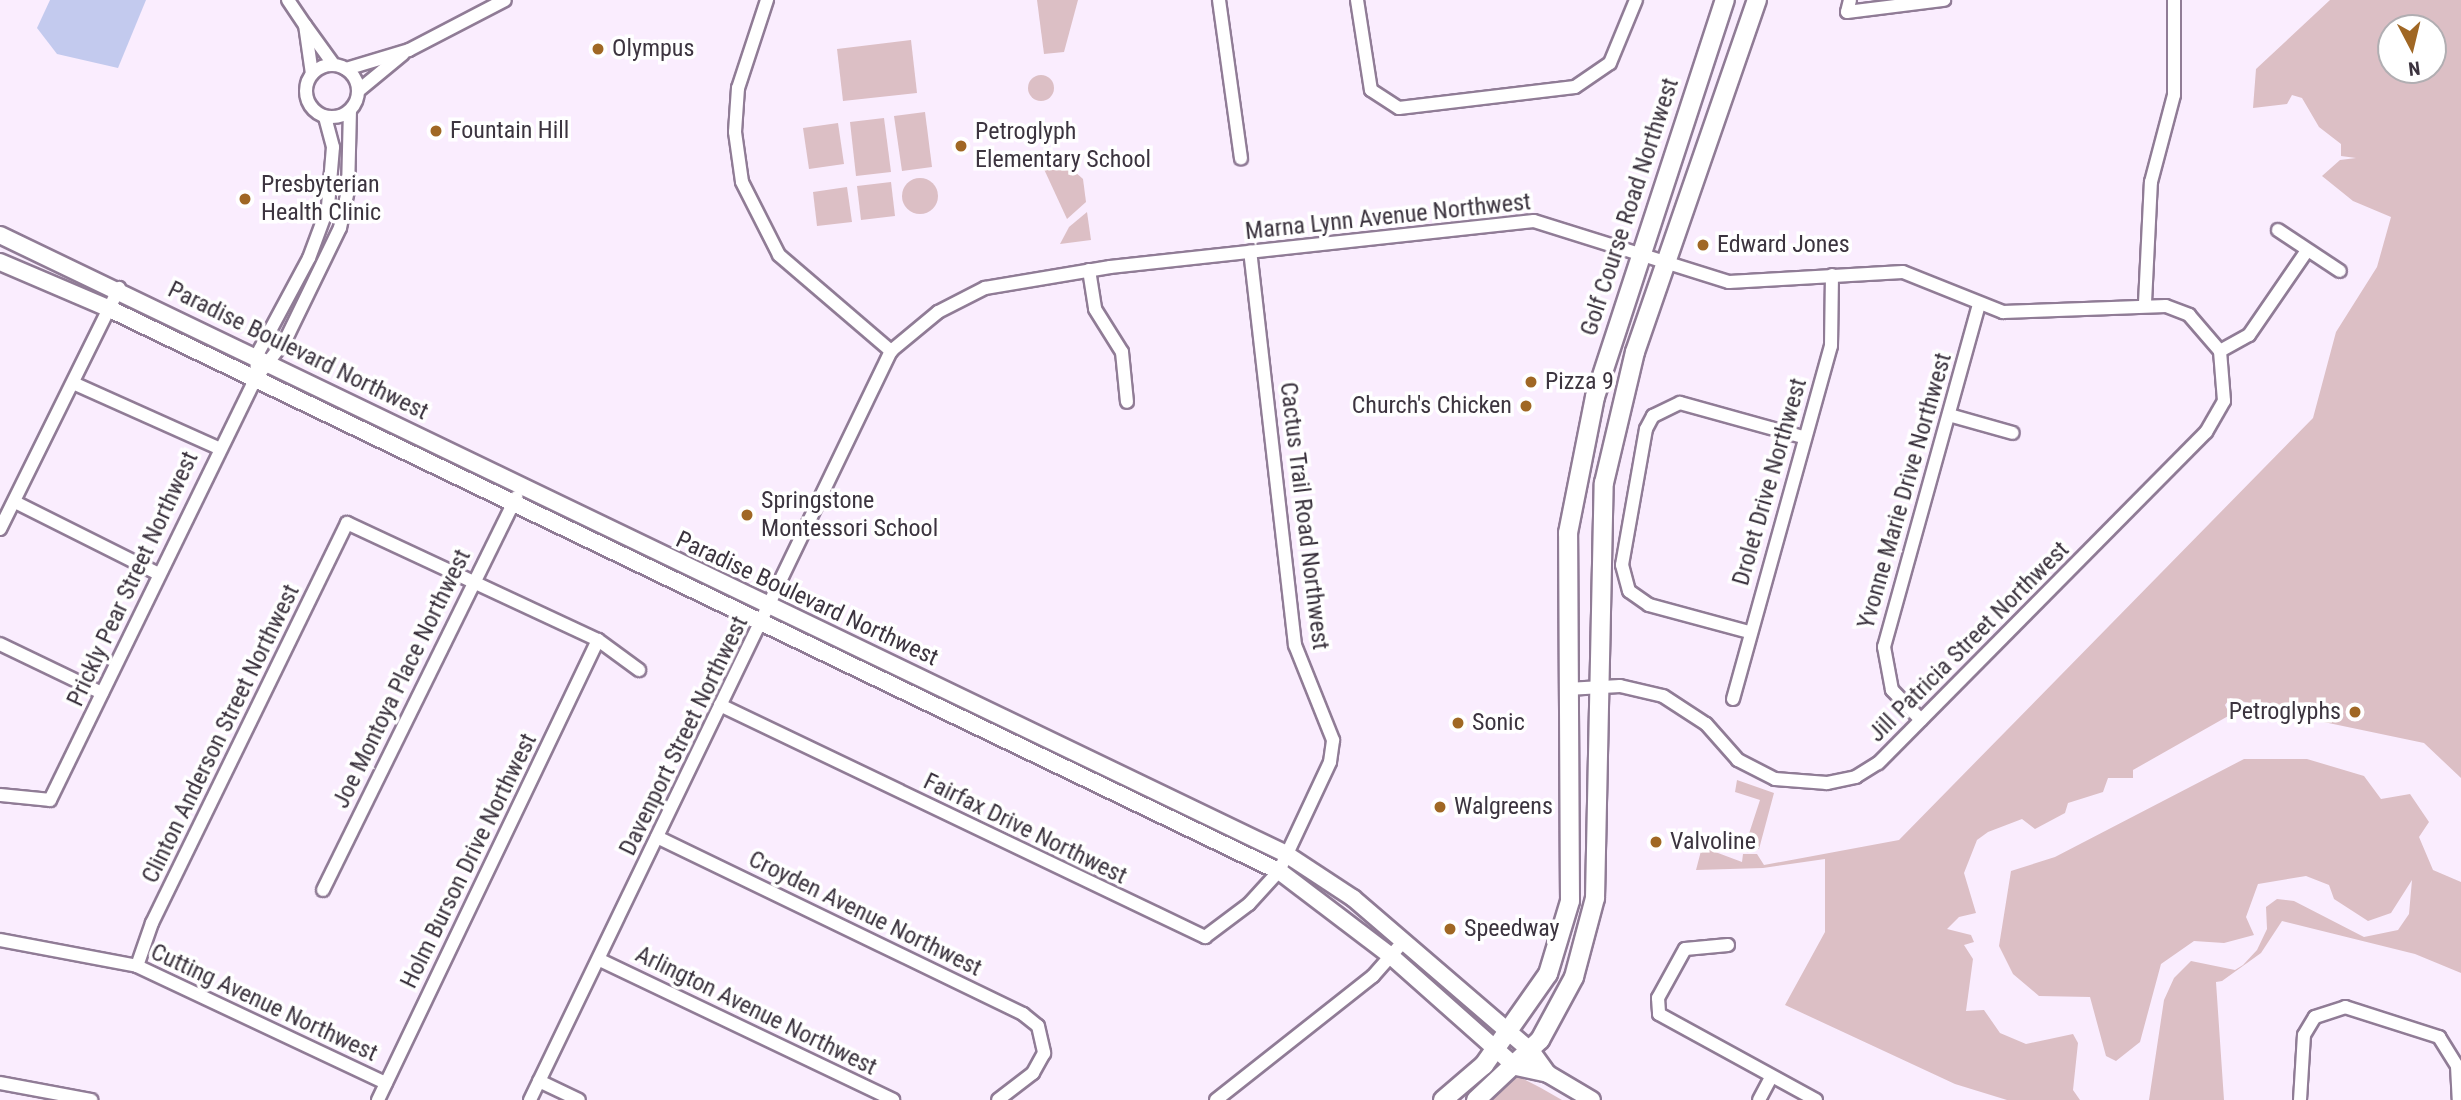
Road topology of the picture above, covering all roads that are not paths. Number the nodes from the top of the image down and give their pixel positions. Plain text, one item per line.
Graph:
1 (288, 0) edge
2 (505, 0) edge
3 (767, 0) edge
4 (1219, 0) edge
5 (1357, 0) edge
6 (1636, 0) edge
7 (1725, 0) edge
8 (1757, 0) edge
9 (1944, 0) edge
10 (2174, 0) edge
11 (1849, 6) edge
12 (305, 25) junction
13 (409, 50) junction
14 (340, 67) junction
15 (312, 74) junction
16 (358, 91) junction
17 (350, 111) junction
18 (325, 117) junction
19 (1241, 158) dead end
20 (2278, 230) dead end
21 (0, 234) edge
22 (1250, 252) junction
23 (2306, 252) junction
24 (1639, 253) junction
25 (0, 262) edge
26 (1669, 264) junction
27 (1088, 270) junction
28 (2340, 271) dead end
29 (1832, 275) junction
30 (119, 288) junction
31 (1979, 303) junction
32 (2145, 303) junction
33 (110, 309) junction
34 (891, 351) junction
35 (2220, 351) junction
36 (257, 355) junction
37 (272, 363) junction
38 (256, 378) junction
39 (73, 383) junction
40 (1127, 402) dead end
41 (1949, 415) junction
42 (2013, 433) dead end
43 (1803, 436) junction
44 (218, 448) junction
45 (522, 487) junction
46 (15, 502) junction
47 (511, 506) junction
48 (0, 529) edge
49 (159, 574) junction
50 (473, 580) junction
51 (769, 607) junction
52 (763, 623) junction
53 (1749, 632) junction
54 (598, 640) junction
55 (0, 644) edge
56 (838, 661) junction
57 (896, 667) junction
58 (639, 670) dead end
59 (1596, 685) junction
60 (1567, 689) junction
61 (102, 693) junction
62 (1732, 699) dead end
63 (720, 705) junction
64 (1921, 720) junction
65 (1055, 743) junction
66 (1029, 751) junction
67 (1074, 752) junction
68 (1081, 776) junction
69 (1139, 783) junction
70 (0, 795) edge
71 (1154, 810) junction
72 (657, 837) junction
73 (1286, 854) junction
74 (1279, 871) junction
75 (323, 890) dead end
76 (0, 940) edge
77 (1728, 945) dead end
78 (1397, 950) junction
79 (600, 960) junction
80 (137, 966) junction
81 (1507, 1035) junction
82 (1495, 1051) junction
83 (1532, 1052) junction
84 (1516, 1067) junction
85 (1548, 1074) junction
86 (1771, 1077) junction
87 (539, 1081) junction
88 (0, 1083) edge
89 (386, 1083) junction
90 (91, 1100) edge
91 (378, 1100) edge
92 (530, 1100) edge
93 (579, 1100) edge
94 (893, 1100) edge
95 (998, 1100) edge
96 (1216, 1100) edge
97 (1443, 1100) edge
98 (1476, 1100) edge
99 (1592, 1100) edge
100 (1759, 1100) edge
101 (1816, 1100) edge
102 (2300, 1100) edge
103 (2459, 1100) edge

1 - 12 street
2 - 13 street
3 - 34 street
4 - 19 street
5 - 6 street
7 - 24 main road, Golf Course Road Northwest
8 - 26 main road, Golf Course Road Northwest
9 - 11 street
10 - 32 street
12 - 14 street
12 - 15 street
13 - 14 street
13 - 16 street
14 - 15 street
14 - 16 street
15 - 18 street
16 - 17 street
17 - 18 street
17 - 37 street
18 - 36 street
20 - 23 street
21 - 30 street, Paradise Boulevard Northwest
22 - 24 street, Marna Lynn Avenue Northwest
22 - 27 street, Marna Lynn Avenue Northwest
22 - 73 street, Cactus Trail Road Northwest
23 - 28 street
23 - 35 street
24 - 26 street, Marna Lynn Avenue Northwest
24 - 60 main road, Golf Course Road Northwest
25 - 33 street, Paradise Boulevard Northwest
26 - 29 street, Marna Lynn Avenue Northwest
26 - 59 main road, Golf Course Road Northwest
27 - 34 street, Marna Lynn Avenue Northwest
27 - 40 street
29 - 31 street, Marna Lynn Avenue Northwest
29 - 43 street, Drolet Drive Northwest
30 - 33 street
30 - 36 street, Paradise Boulevard Northwest
31 - 32 street, Marna Lynn Avenue Northwest
31 - 41 street, Yvonne Marie Drive Northwest
32 - 35 street
33 - 38 street, Paradise Boulevard Northwest
33 - 39 street
34 - 51 street, Davenport Street Northwest
35 - 64 street, Jill Patricia Street Northwest
36 - 37 street, Paradise Boulevard Northwest
36 - 38 street
37 - 38 street
37 - 45 street, Paradise Boulevard Northwest
38 - 44 street, Prickly Pear Street Northwest
38 - 47 street, Paradise Boulevard Northwest
39 - 44 street
39 - 46 street
41 - 42 street
41 - 64 street, Yvonne Marie Drive Northwest
43 - 53 street, Drolet Drive Northwest
43 - 53 street
44 - 49 street, Prickly Pear Street Northwest
45 - 47 street, Joe Montoya Place Northwest
45 - 51 street, Paradise Boulevard Northwest
46 - 48 street
46 - 49 street
47 - 50 street, Joe Montoya Place Northwest
47 - 52 street, Paradise Boulevard Northwest
49 - 61 street, Prickly Pear Street Northwest
50 - 54 street
50 - 75 street, Joe Montoya Place Northwest
50 - 80 street, Clinton Anderson Street Northwest
51 - 52 street, Davenport Street Northwest
51 - 57 street, Paradise Boulevard Northwest
52 - 56 street, Paradise Boulevard Northwest
52 - 63 street, Davenport Street Northwest
53 - 62 street, Drolet Drive Northwest
54 - 58 street
54 - 89 street, Holm Burson Drive Northwest
55 - 61 street
56 - 57 street
56 - 66 street, Paradise Boulevard Northwest
57 - 65 street, Paradise Boulevard Northwest
59 - 60 street, Jill Patricia Street Northwest
59 - 64 street, Jill Patricia Street Northwest
59 - 83 main road, Golf Course Road Northwest
60 - 81 main road, Golf Course Road Northwest
61 - 70 street, Prickly Pear Street Northwest
63 - 72 street, Davenport Street Northwest
63 - 74 street, Fairfax Drive Northwest
65 - 66 street
65 - 67 street, Paradise Boulevard Northwest
66 - 68 street, Paradise Boulevard Northwest
67 - 68 street
67 - 69 street, Paradise Boulevard Northwest
68 - 71 street, Paradise Boulevard Northwest
69 - 71 street
69 - 73 street, Paradise Boulevard Northwest
71 - 74 street, Paradise Boulevard Northwest
72 - 79 street, Davenport Street Northwest
72 - 95 street, Croyden Avenue Northwest
73 - 74 street, Fairfax Drive Northwest
73 - 78 street, Paradise Boulevard Northwest
74 - 78 street, Paradise Boulevard Northwest
76 - 80 street, Cutting Avenue Northwest
77 - 86 street
78 - 81 street, Paradise Boulevard Northwest
78 - 82 street, Paradise Boulevard Northwest
78 - 96 street
79 - 87 street, Davenport Street Northwest
79 - 94 street, Arlington Avenue Northwest
80 - 89 street, Cutting Avenue Northwest
81 - 82 main road, Golf Course Road Northwest
81 - 83 street, Paradise Boulevard Northwest
82 - 84 street, Paradise Boulevard Northwest
82 - 97 main road, Golf Course Road Northwest
83 - 84 main road, Golf Course Road Northwest
83 - 85 street, Paradise Boulevard Northwest
84 - 85 street, Paradise Boulevard Northwest
84 - 98 main road, Golf Course Road Northwest
85 - 99 street, Paradise Boulevard Northwest
86 - 100 street
86 - 101 street
87 - 92 street, Davenport Street Northwest
87 - 93 street
88 - 90 street
89 - 91 street, Holm Burson Drive Northwest
102 - 103 street

